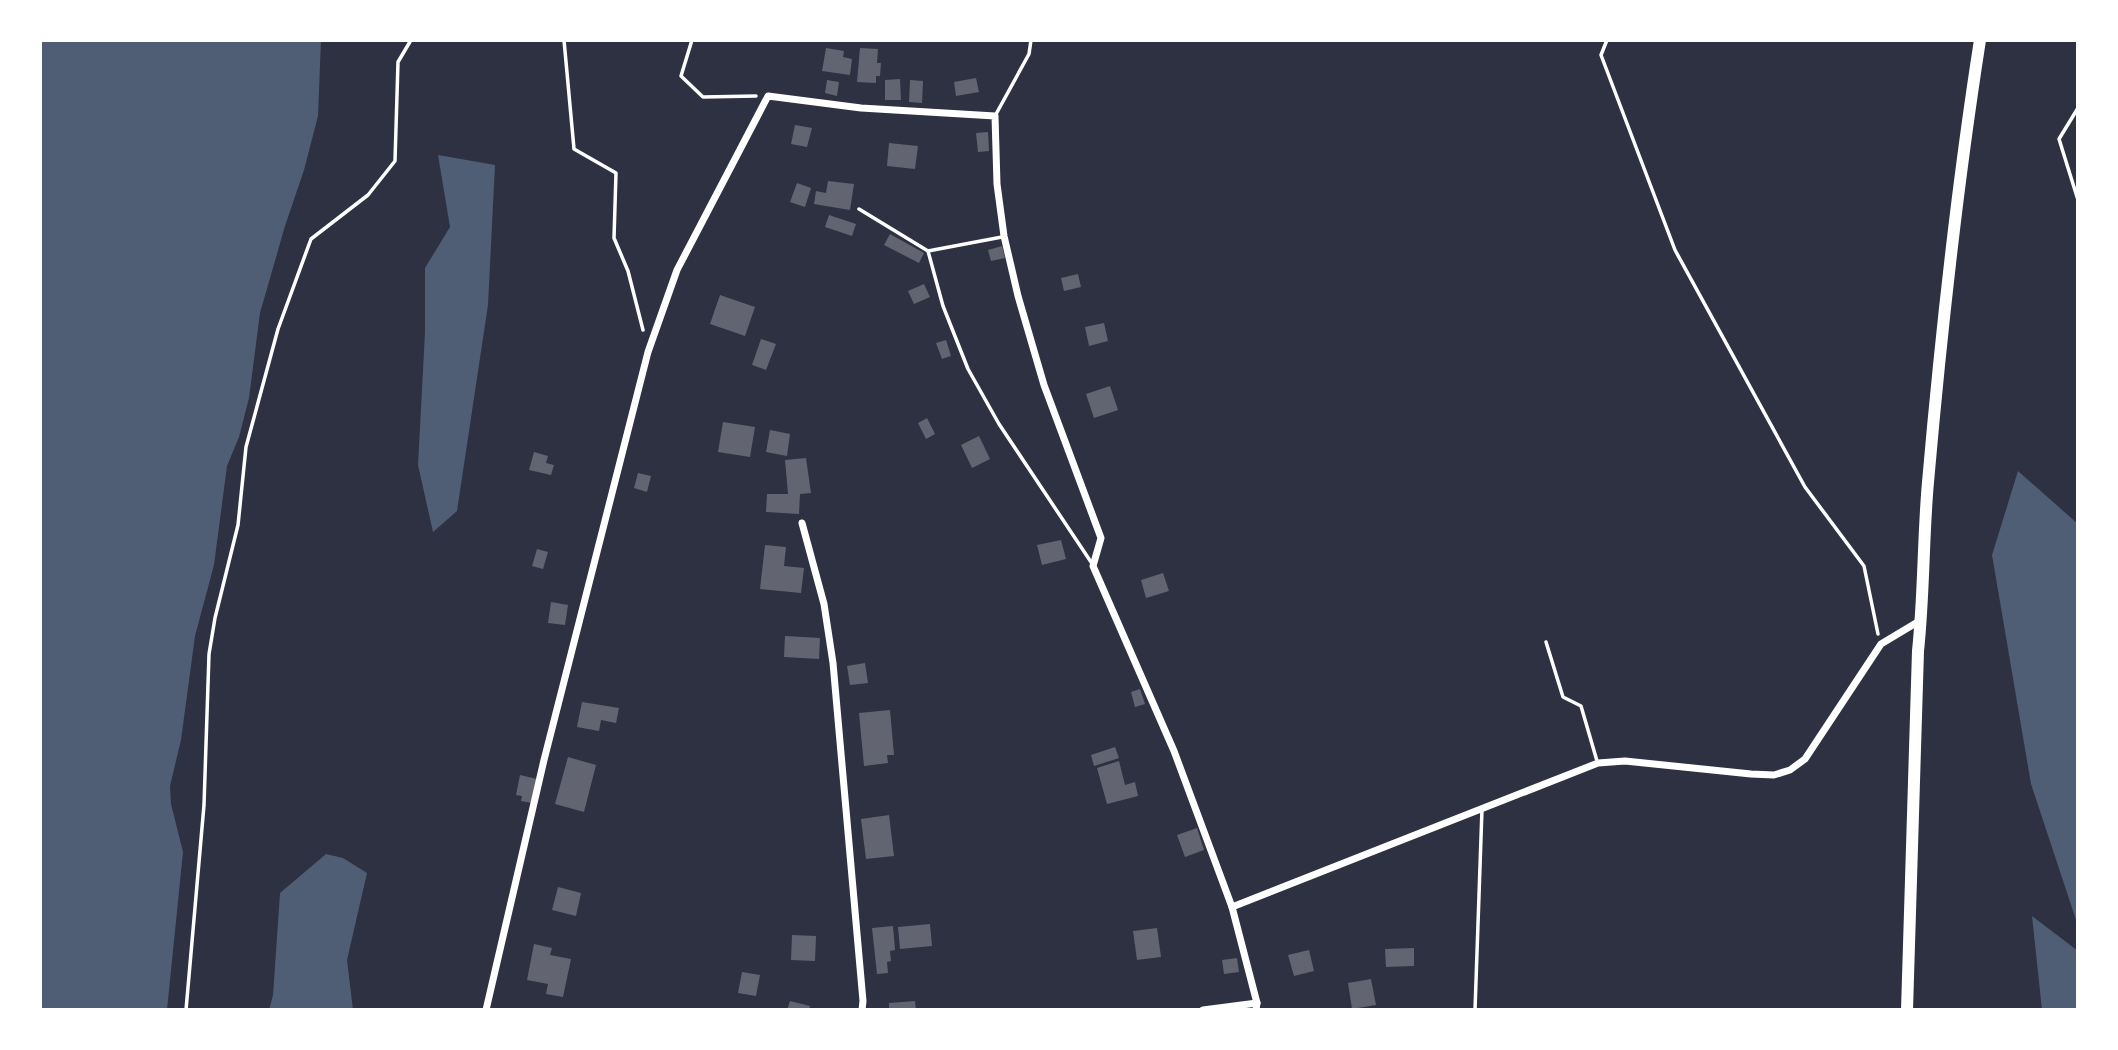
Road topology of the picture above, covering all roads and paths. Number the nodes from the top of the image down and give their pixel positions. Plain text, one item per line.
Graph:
1 (411, 40) edge
2 (564, 40) edge
3 (692, 40) edge
4 (1031, 40) edge
5 (1607, 40) edge
6 (1980, 40) edge
7 (768, 96) junction
8 (2078, 108) edge
9 (995, 116) junction
10 (2078, 200) edge
11 (859, 209) dead end
12 (1004, 236) junction
13 (929, 251) junction
14 (648, 352) junction
15 (802, 523) dead end
16 (1094, 566) junction
17 (1922, 620) junction
18 (1546, 642) dead end
19 (1881, 644) junction
20 (1598, 763) junction
21 (1482, 809) junction
22 (1232, 907) junction
23 (1256, 1006) edge
24 (186, 1010) edge
25 (486, 1010) edge
26 (862, 1010) edge
27 (1203, 1010) edge
28 (1475, 1010) edge
29 (1907, 1010) edge

1 - 24 path
2 - 14 path
3 - 7 path
4 - 9 lane
5 - 19 path
6 - 17 main road
7 - 9 street
7 - 14 street
8 - 10 path
9 - 12 street
11 - 13 lane
12 - 13 lane
12 - 16 street
13 - 16 lane
14 - 25 street
15 - 26 street
16 - 22 street
17 - 19 street
17 - 29 main road
18 - 20 lane
19 - 20 street
20 - 21 street
21 - 22 street
21 - 28 lane
22 - 23 street
23 - 27 street

